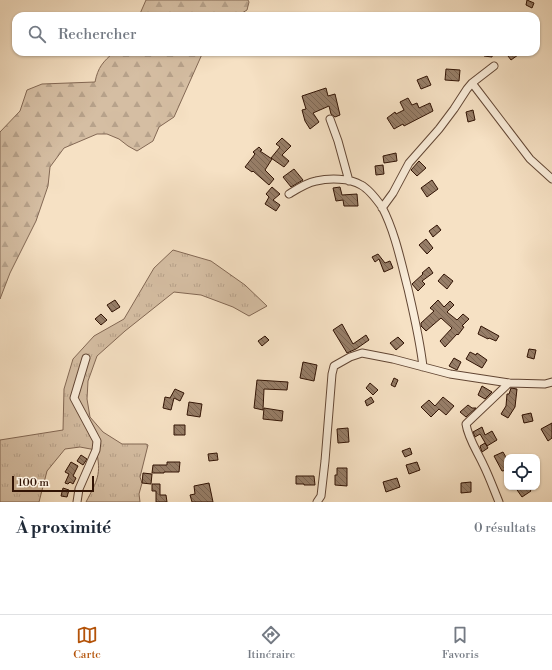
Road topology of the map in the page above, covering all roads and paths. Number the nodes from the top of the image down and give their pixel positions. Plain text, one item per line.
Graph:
1 (494, 66) dead end
2 (472, 82) junction
3 (330, 119) dead end
4 (552, 179) edge
5 (349, 181) junction
6 (289, 194) dead end
7 (382, 208) junction
8 (86, 358) dead end
9 (423, 367) junction
10 (552, 382) edge
11 (509, 383) junction
12 (77, 502) edge
13 (317, 502) edge
14 (499, 502) edge

1 - 2 street
2 - 4 street
2 - 7 street
3 - 5 street
5 - 6 street
5 - 7 street
7 - 9 street
8 - 12 street
9 - 11 street
9 - 13 street
10 - 11 street
11 - 14 street

